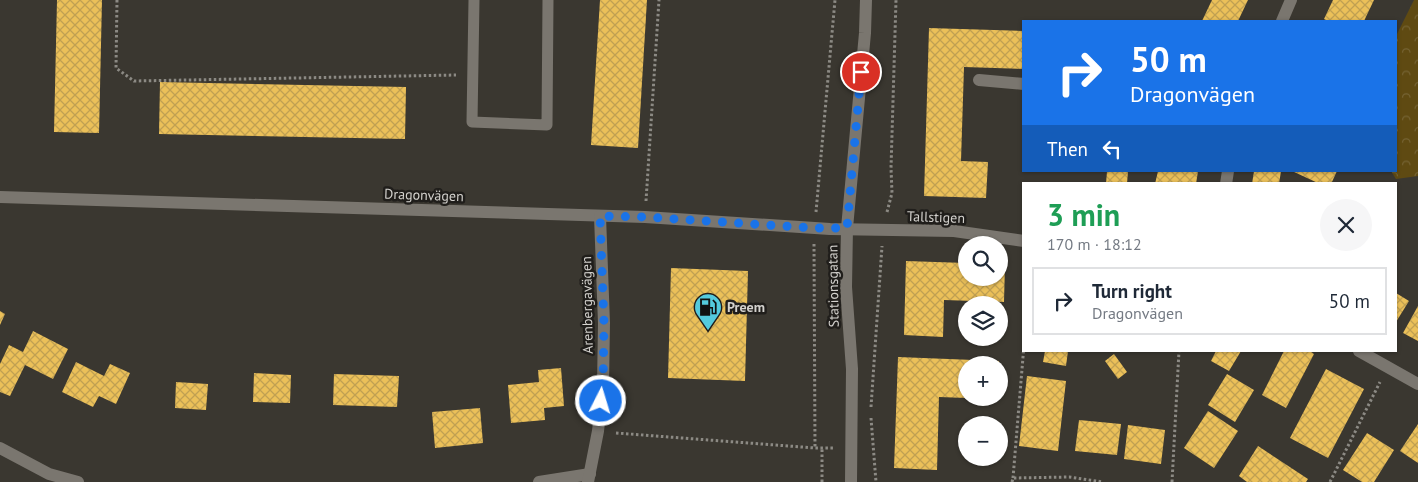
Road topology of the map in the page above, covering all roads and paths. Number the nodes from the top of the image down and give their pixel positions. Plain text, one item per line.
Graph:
1 (117, 0) edge
2 (474, 0) edge
3 (548, 0) edge
4 (659, 0) edge
5 (866, 0) edge
6 (1291, 0) edge
7 (1282, 20) edge
8 (472, 75) junction
9 (978, 80) dead end
10 (1022, 84) edge
11 (0, 197) edge
12 (600, 216) junction
13 (645, 217) junction
14 (847, 228) junction
15 (1022, 241) edge
16 (1023, 352) edge
17 (1179, 352) edge
18 (1361, 352) edge
19 (1388, 367) junction
20 (1418, 384) edge
21 (598, 431) junction
22 (0, 448) edge
23 (822, 448) junction
24 (851, 448) junction
25 (47, 478) edge
26 (589, 478) edge
27 (1012, 480) edge
28 (78, 482) edge
29 (539, 482) edge
30 (822, 482) edge
31 (851, 482) edge
32 (1102, 482) edge
33 (1172, 482) edge
34 (1330, 482) edge

1 - 8 path
2 - 8 lane
3 - 8 lane
4 - 13 path
5 - 14 street, Stationsgatan
6 - 7 street
9 - 10 street
11 - 12 street, Dragonvägen
12 - 13 street, Dragonvägen
12 - 21 street, Arenbergavägen
13 - 14 street, Dragonvägen
14 - 15 street, Tallstigen
14 - 24 street, Stationsgatan
16 - 27 path
17 - 33 path
18 - 19 street
19 - 20 street
19 - 34 path
21 - 23 path
21 - 26 street, Arenbergavägen
22 - 25 street
23 - 24 path
23 - 30 path
24 - 31 street, Stationsgatan
25 - 28 street
26 - 29 street
27 - 32 path

